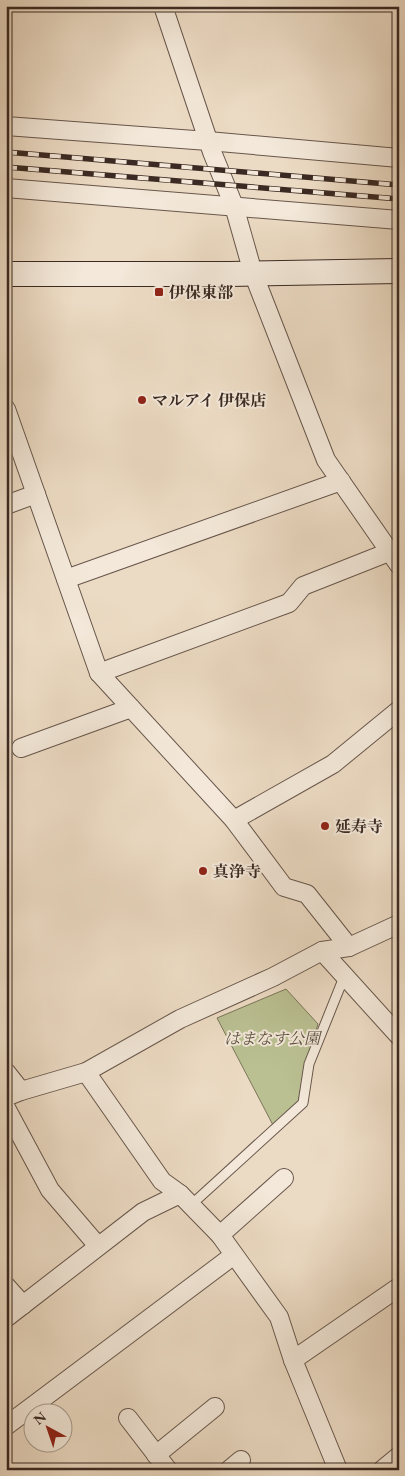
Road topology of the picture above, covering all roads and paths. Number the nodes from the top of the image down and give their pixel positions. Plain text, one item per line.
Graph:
1 (163, 6) edge
2 (6, 126) edge
3 (208, 141) junction
4 (399, 158) edge
5 (6, 188) edge
6 (234, 206) junction
7 (399, 220) edge
8 (399, 271) edge
9 (253, 273) junction
10 (6, 274) edge
11 (6, 409) edge
12 (341, 481) junction
13 (36, 494) junction
14 (6, 504) edge
15 (394, 559) edge
16 (66, 579) junction
17 (99, 673) junction
18 (131, 708) junction
19 (399, 710) edge
20 (20, 748) dead end
21 (234, 820) junction
22 (399, 924) edge
23 (349, 947) junction
24 (322, 951) junction
25 (344, 977) junction
26 (399, 1036) edge
27 (6, 1072) edge
28 (86, 1072) junction
29 (14, 1094) edge
30 (6, 1108) edge
31 (284, 1178) dead end
32 (186, 1200) junction
33 (220, 1235) junction
34 (98, 1246) junction
35 (234, 1255) junction
36 (6, 1286) edge
37 (399, 1287) edge
38 (23, 1305) junction
39 (6, 1318) edge
40 (294, 1360) junction
41 (215, 1407) dead end
42 (128, 1418) dead end
43 (6, 1426) edge
44 (156, 1455) junction
45 (399, 1456) edge
46 (168, 1470) edge
47 (338, 1470) edge
48 (382, 1470) edge

1 - 3 street
2 - 3 street
3 - 4 street
3 - 6 street
5 - 6 street
6 - 7 street
6 - 9 street
8 - 9 street
9 - 10 street
9 - 12 street
11 - 13 street
12 - 15 street
12 - 16 street
13 - 14 street
13 - 16 street
15 - 17 street
16 - 17 street
17 - 18 street
18 - 20 street
18 - 21 street
19 - 21 street
21 - 23 street
22 - 23 street
23 - 24 street
24 - 25 street
24 - 28 street
25 - 26 street
25 - 32 lane
27 - 29 street
28 - 29 street
28 - 32 street
30 - 34 street
31 - 33 street
32 - 33 street
32 - 34 street
33 - 35 street
34 - 38 street
35 - 40 street
35 - 43 street
36 - 38 street
37 - 40 street
38 - 39 street
40 - 47 street
41 - 44 street
42 - 44 street
44 - 46 street
45 - 48 street

